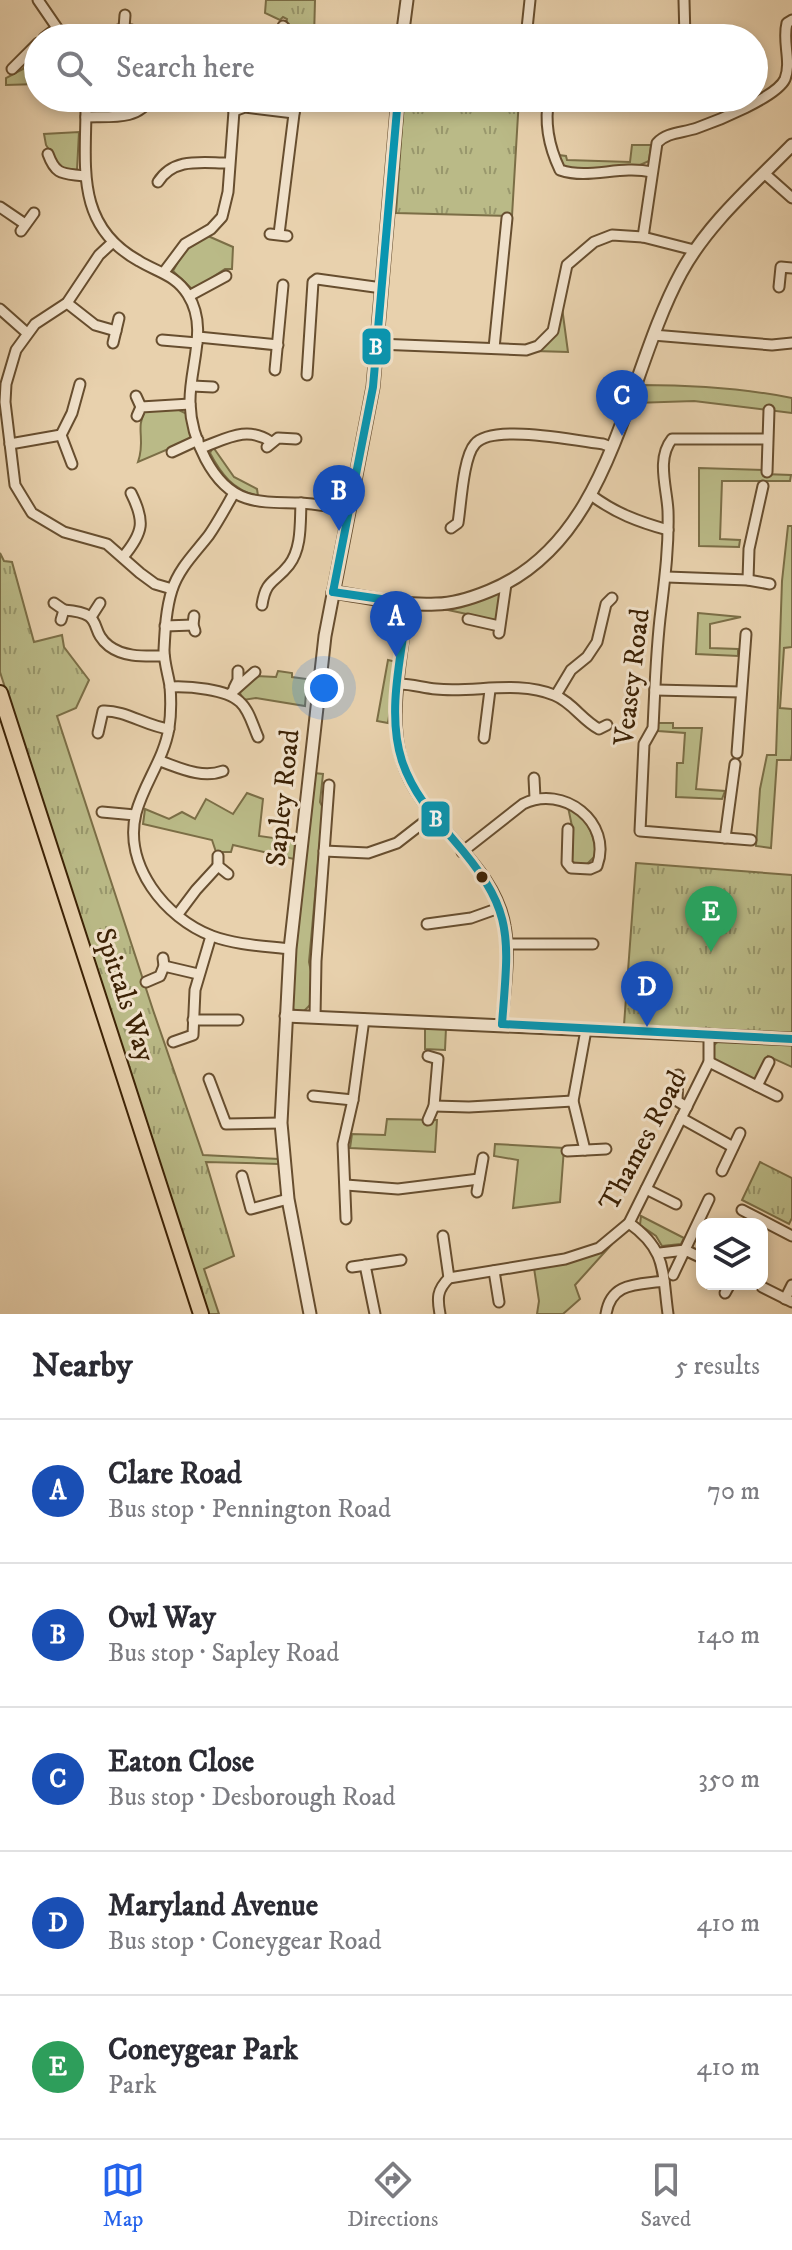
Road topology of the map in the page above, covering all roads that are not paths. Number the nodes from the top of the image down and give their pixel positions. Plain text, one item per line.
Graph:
1 (52, 0) edge
2 (407, 0) edge
3 (530, 0) edge
4 (684, 0) edge
5 (41, 4) edge
6 (125, 15) dead end
7 (792, 20) edge
8 (54, 24) edge
9 (124, 24) edge
10 (404, 24) edge
11 (527, 24) edge
12 (685, 24) edge
13 (24, 57) edge
14 (12, 69) dead end
15 (782, 84) junction
16 (792, 91) edge
17 (768, 94) edge
18 (86, 112) edge
19 (138, 112) edge
20 (234, 112) edge
21 (286, 112) edge
22 (397, 112) edge
23 (548, 112) edge
24 (733, 112) edge
25 (294, 113) joint
26 (86, 117) junction
27 (792, 145) edge
28 (48, 154) dead end
29 (228, 163) junction
30 (652, 172) junction
31 (764, 173) junction
32 (84, 176) junction
33 (158, 182) dead end
34 (792, 198) edge
35 (0, 207) edge
36 (34, 213) dead end
37 (507, 218) dead end
38 (279, 235) dead end
39 (643, 237) junction
40 (113, 242) junction
41 (694, 250) junction
42 (792, 268) edge
43 (164, 272) junction
44 (226, 276) dead end
45 (283, 285) dead end
46 (779, 287) dead end
47 (382, 288) junction
48 (189, 296) junction
49 (67, 303) junction
50 (0, 309) edge
51 (119, 318) dead end
52 (116, 331) junction
53 (27, 333) junction
54 (653, 335) junction
55 (162, 340) dead end
56 (198, 340) junction
57 (113, 343) dead end
58 (792, 343) edge
59 (377, 344) junction
60 (278, 345) junction
61 (494, 348) junction
62 (275, 370) dead end
63 (307, 375) dead end
64 (80, 384) dead end
65 (192, 386) junction
66 (213, 387) dead end
67 (136, 396) dead end
68 (190, 404) junction
69 (769, 410) dead end
70 (61, 435) junction
71 (296, 439) dead end
72 (767, 439) junction
73 (10, 444) junction
74 (200, 444) junction
75 (611, 447) junction
76 (172, 452) dead end
77 (73, 459) dead end
78 (767, 472) dead end
79 (763, 486) dead end
80 (234, 493) junction
81 (591, 495) junction
82 (137, 497) dead end
83 (301, 503) junction
84 (349, 511) junction
85 (451, 528) dead end
86 (668, 530) junction
87 (123, 557) junction
88 (667, 577) junction
89 (748, 580) junction
90 (506, 584) junction
91 (770, 584) dead end
92 (172, 589) junction
93 (333, 592) junction
94 (612, 598) dead end
95 (54, 603) dead end
96 (100, 603) dead end
97 (408, 603) junction
98 (262, 605) dead end
99 (91, 617) junction
100 (468, 619) dead end
101 (194, 624) dead end
102 (165, 626) junction
103 (746, 634) dead end
104 (164, 656) junction
105 (238, 671) dead end
106 (255, 672) dead end
107 (399, 684) junction
108 (170, 687) junction
109 (490, 690) junction
110 (655, 690) junction
111 (741, 692) junction
112 (0, 693) edge
113 (230, 694) junction
114 (556, 695) junction
115 (607, 725) dead end
116 (169, 729) junction
117 (98, 733) dead end
118 (258, 737) dead end
119 (484, 738) dead end
120 (737, 753) dead end
121 (160, 761) junction
122 (735, 764) dead end
123 (216, 777) dead end
124 (534, 778) dead end
125 (329, 785) dead end
126 (535, 798) junction
127 (105, 814) dead end
128 (135, 815) junction
129 (433, 815) junction
130 (568, 829) dead end
131 (725, 838) junction
132 (751, 840) dead end
133 (324, 851) junction
134 (462, 852) junction
135 (228, 874) dead end
136 (499, 908) junction
137 (178, 914) junction
138 (427, 924) dead end
139 (211, 936) junction
140 (507, 944) junction
141 (593, 944) dead end
142 (290, 949) junction
143 (198, 974) junction
144 (146, 982) dead end
145 (286, 1016) junction
146 (315, 1017) junction
147 (364, 1019) junction
148 (193, 1020) junction
149 (238, 1020) dead end
150 (502, 1024) junction
151 (586, 1030) junction
152 (709, 1034) junction
153 (792, 1039) edge
154 (173, 1042) dead end
155 (428, 1056) dead end
156 (709, 1062) junction
157 (769, 1062) dead end
158 (678, 1075) dead end
159 (209, 1079) dead end
160 (757, 1086) junction
161 (313, 1096) dead end
162 (777, 1096) dead end
163 (353, 1100) junction
164 (573, 1101) junction
165 (434, 1106) junction
166 (687, 1107) junction
167 (681, 1118) junction
168 (428, 1120) dead end
169 (281, 1123) junction
170 (740, 1133) dead end
171 (733, 1147) junction
172 (606, 1149) dead end
173 (585, 1150) junction
174 (567, 1151) dead end
175 (483, 1158) dead end
176 (722, 1171) dead end
177 (242, 1176) dead end
178 (479, 1179) junction
179 (346, 1185) junction
180 (646, 1189) junction
181 (477, 1192) dead end
182 (288, 1199) junction
183 (709, 1199) dead end
184 (676, 1204) dead end
185 (742, 1210) dead end
186 (346, 1219) dead end
187 (629, 1223) junction
188 (443, 1236) dead end
189 (792, 1236) edge
190 (685, 1250) junction
191 (660, 1253) junction
192 (696, 1255) edge
193 (401, 1260) dead end
194 (365, 1265) junction
195 (352, 1267) dead end
196 (494, 1271) junction
197 (449, 1278) junction
198 (669, 1278) junction
199 (792, 1285) edge
200 (768, 1290) edge
201 (789, 1301) edge
202 (499, 1302) dead end
203 (201, 1314) edge
204 (310, 1314) edge
205 (375, 1314) edge
206 (445, 1314) edge
207 (606, 1314) edge
208 (668, 1314) edge

1 - 5 street
2 - 10 street
3 - 11 street
4 - 12 street
5 - 8 street
6 - 9 street
7 - 15 street
13 - 14 street
15 - 16 street
15 - 17 street
18 - 26 street
19 - 26 street
20 - 29 street
21 - 25 street
22 - 47 street, Sapley Road
23 - 30 street
24 - 30 street
25 - 38 street
26 - 32 street
27 - 31 street
28 - 32 street
29 - 33 street
29 - 43 street
30 - 39 street
31 - 34 street
31 - 41 street
32 - 40 street
35 - 36 street
37 - 61 street
39 - 41 street
39 - 61 street
40 - 43 street
40 - 49 street
41 - 54 street
42 - 46 street
43 - 48 street
44 - 48 street
45 - 60 street
47 - 59 street, Sapley Road
47 - 63 street
48 - 56 street
49 - 52 street
49 - 53 street
50 - 53 street
51 - 52 street
52 - 57 street
53 - 73 street
54 - 58 street
54 - 75 street
55 - 56 street
56 - 60 street
56 - 65 street
59 - 61 street
59 - 84 street, Sapley Road
60 - 62 street
64 - 70 street
65 - 66 street
65 - 68 street
67 - 68 street
68 - 74 street
69 - 72 street
70 - 73 street
70 - 77 street
71 - 74 street
72 - 78 street
72 - 86 street, Veasey Road
73 - 87 street
74 - 76 street
74 - 80 street
75 - 81 street
75 - 85 street
79 - 89 street
80 - 83 street
80 - 92 street
81 - 86 street
81 - 90 street
82 - 87 street
83 - 84 street
83 - 98 street
84 - 93 street, Sapley Road
86 - 88 street, Veasey Road
87 - 92 street
88 - 89 street
88 - 110 street, Veasey Road
89 - 91 street
90 - 97 street
90 - 100 street
92 - 102 street
93 - 97 street
93 - 142 street, Sapley Road
94 - 114 street
95 - 99 street
96 - 99 street
97 - 107 street
99 - 104 street
101 - 102 street
102 - 104 street
103 - 111 street
104 - 108 street
105 - 113 street
106 - 113 street
107 - 109 street
107 - 129 street
108 - 113 street
108 - 116 street
109 - 114 street
109 - 119 street
110 - 111 street
110 - 131 street, Veasey Road
111 - 120 street
112 - 203 highway, Spittals Way
113 - 118 street
114 - 115 street
116 - 117 street
116 - 121 street
121 - 123 street
121 - 128 street
122 - 131 street
124 - 126 street
125 - 133 street, Sapley Road
126 - 130 street
126 - 134 street
127 - 128 street
128 - 137 street
129 - 133 street
129 - 134 street
131 - 132 street
133 - 146 street, Sapley Road
134 - 136 street
135 - 137 street
136 - 138 street
136 - 140 street
137 - 139 street
139 - 142 street
139 - 143 street
140 - 141 street
140 - 150 street
142 - 145 street, Sapley Road
143 - 144 street
143 - 148 street
145 - 146 street
145 - 169 street, Sapley Road
146 - 147 street
147 - 150 street
147 - 163 street
148 - 149 street
148 - 154 street
150 - 151 street
151 - 152 street
151 - 164 street
152 - 153 street
152 - 156 street, Thames Road
155 - 165 street
156 - 160 street
156 - 166 street, Thames Road
157 - 160 street
158 - 166 street
159 - 169 street
160 - 162 street
161 - 163 street
163 - 179 street
164 - 165 street
164 - 173 street
165 - 168 street
166 - 167 street, Thames Road
167 - 171 street
167 - 180 street, Thames Road
169 - 182 street, Sapley Road
170 - 171 street
171 - 176 street
172 - 173 street
173 - 174 street
175 - 178 street
177 - 182 street
178 - 179 street
178 - 181 street
179 - 186 street
180 - 184 street
180 - 187 street, Thames Road
182 - 204 street, Sapley Road
183 - 190 street
185 - 189 street
187 - 191 street
187 - 196 street, Thames Road
188 - 197 street
190 - 191 street
190 - 192 street
190 - 198 street
191 - 198 street
193 - 194 street
194 - 195 street
194 - 205 street
196 - 197 street, Thames Road
196 - 202 street
197 - 206 street
198 - 207 street
198 - 208 street
199 - 201 street
200 - 201 street

